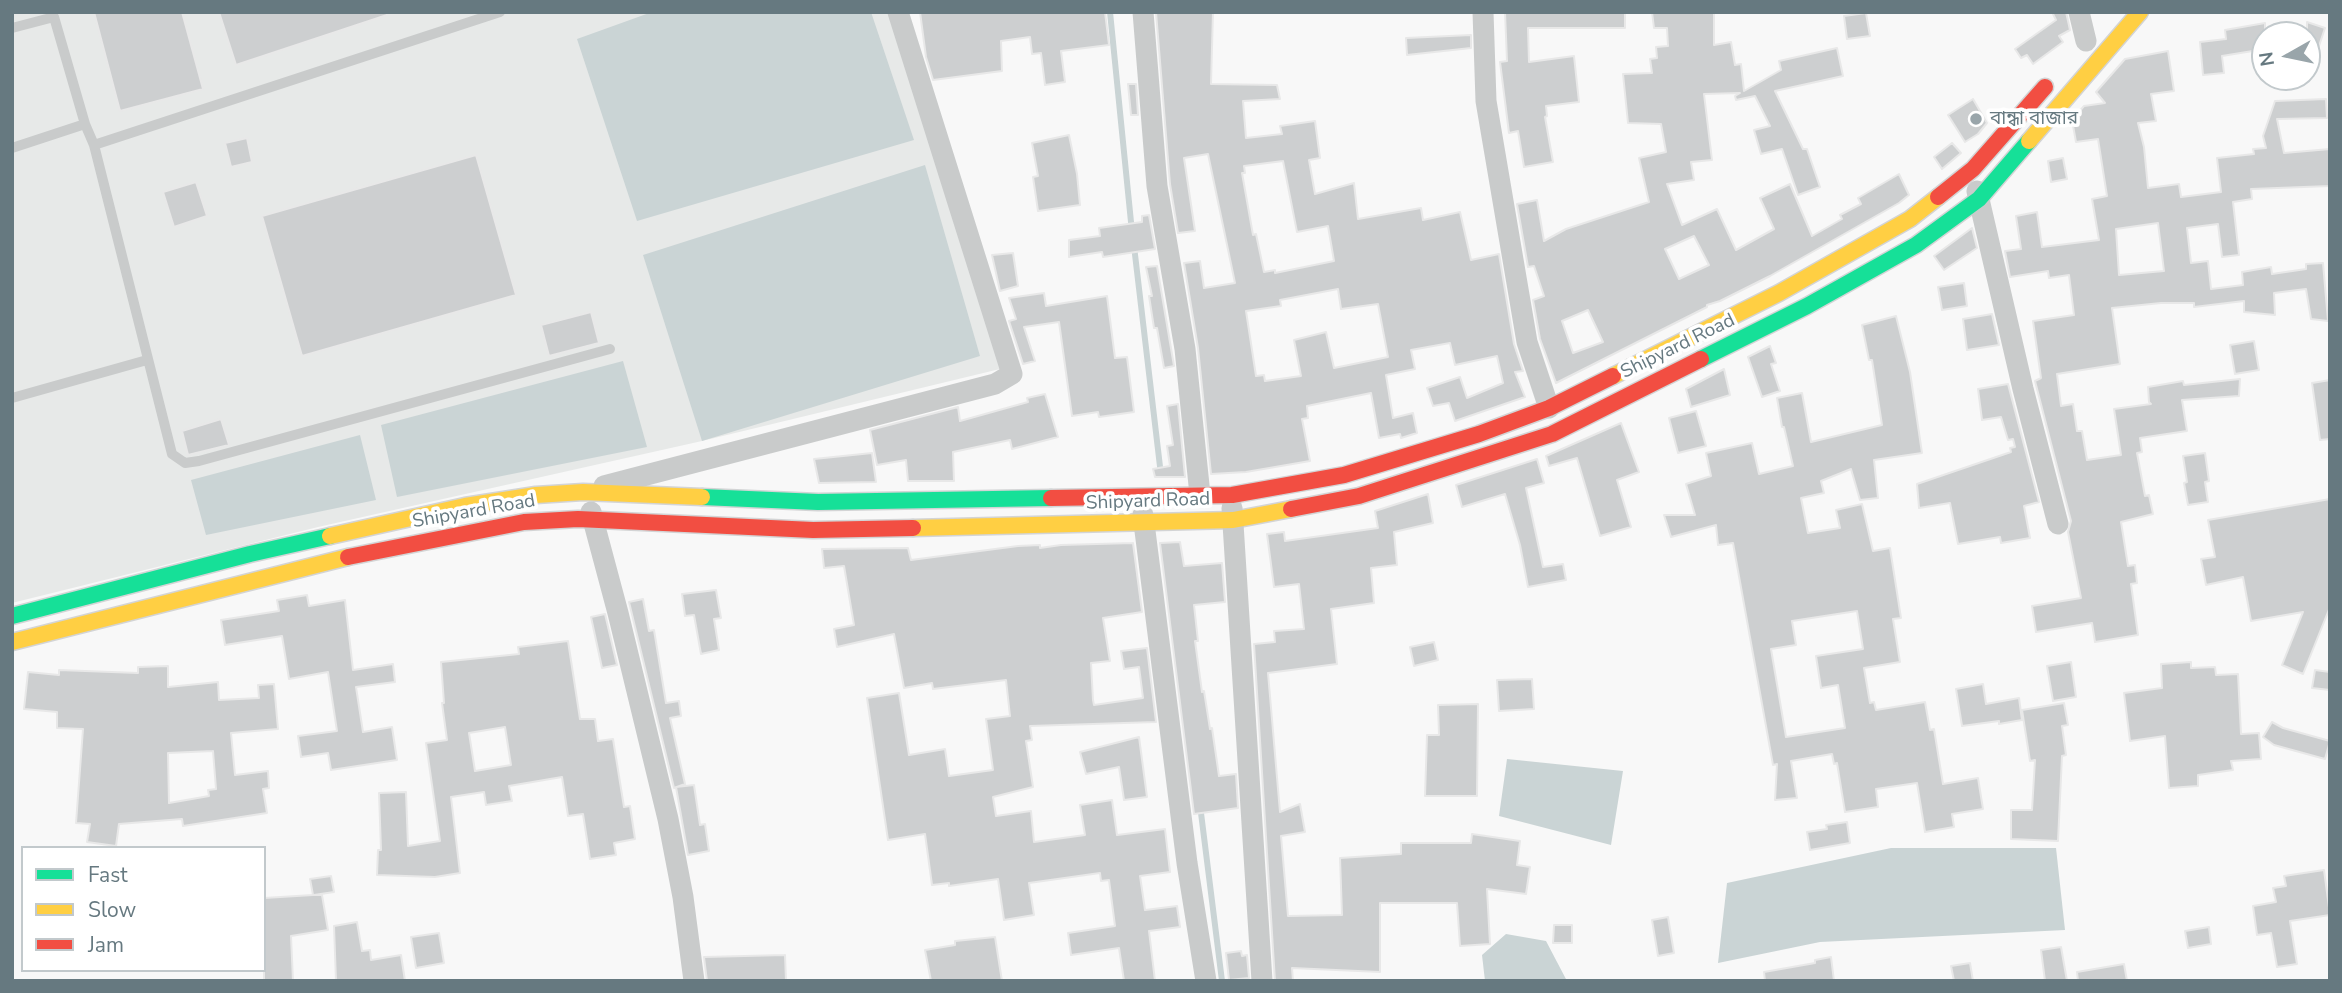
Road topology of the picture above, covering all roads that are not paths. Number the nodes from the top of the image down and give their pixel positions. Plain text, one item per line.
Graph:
1 (499, 12) edge
2 (898, 12) edge
3 (1143, 12) edge
4 (1483, 12) edge
5 (2079, 12) edge
6 (2140, 12) edge
7 (53, 15) edge
8 (2103, 22) dead end
9 (12, 29) edge
10 (2082, 46) joint
11 (2060, 71) dead end
12 (85, 124) junction
13 (93, 145) junction
14 (12, 148) edge
15 (1973, 169) junction
16 (1979, 199) junction
17 (610, 349) dead end
18 (147, 360) junction
19 (12, 398) edge
20 (1549, 408) junction
21 (583, 492) junction
22 (1200, 495) junction
23 (1231, 495) junction
24 (1142, 497) junction
25 (594, 520) junction
26 (1233, 520) junction
27 (1143, 524) junction
28 (2058, 524) dead end
29 (12, 616) edge
30 (12, 642) edge
31 (694, 981) edge
32 (1206, 981) edge
33 (1262, 981) edge

1 - 13 lane
2 - 21 street
3 - 22 street
4 - 20 street
5 - 10 street
6 - 16 main road, Shipyard Road
7 - 9 lane
7 - 12 lane
8 - 10 main road
11 - 15 main road, Shipyard Road
12 - 13 lane
12 - 14 lane
13 - 18 lane
15 - 16 street
15 - 20 main road, Shipyard Road
16 - 26 main road, Shipyard Road
16 - 28 street
17 - 18 lane
18 - 19 lane
20 - 23 main road, Shipyard Road
21 - 24 main road, Shipyard Road
21 - 25 street
21 - 29 main road, Shipyard Road
22 - 23 main road, Shipyard Road
22 - 24 main road, Shipyard Road
23 - 26 street
24 - 27 street
25 - 27 main road, Shipyard Road
25 - 30 main road, Shipyard Road
25 - 31 street
26 - 27 main road, Shipyard Road
26 - 33 street
27 - 32 street

